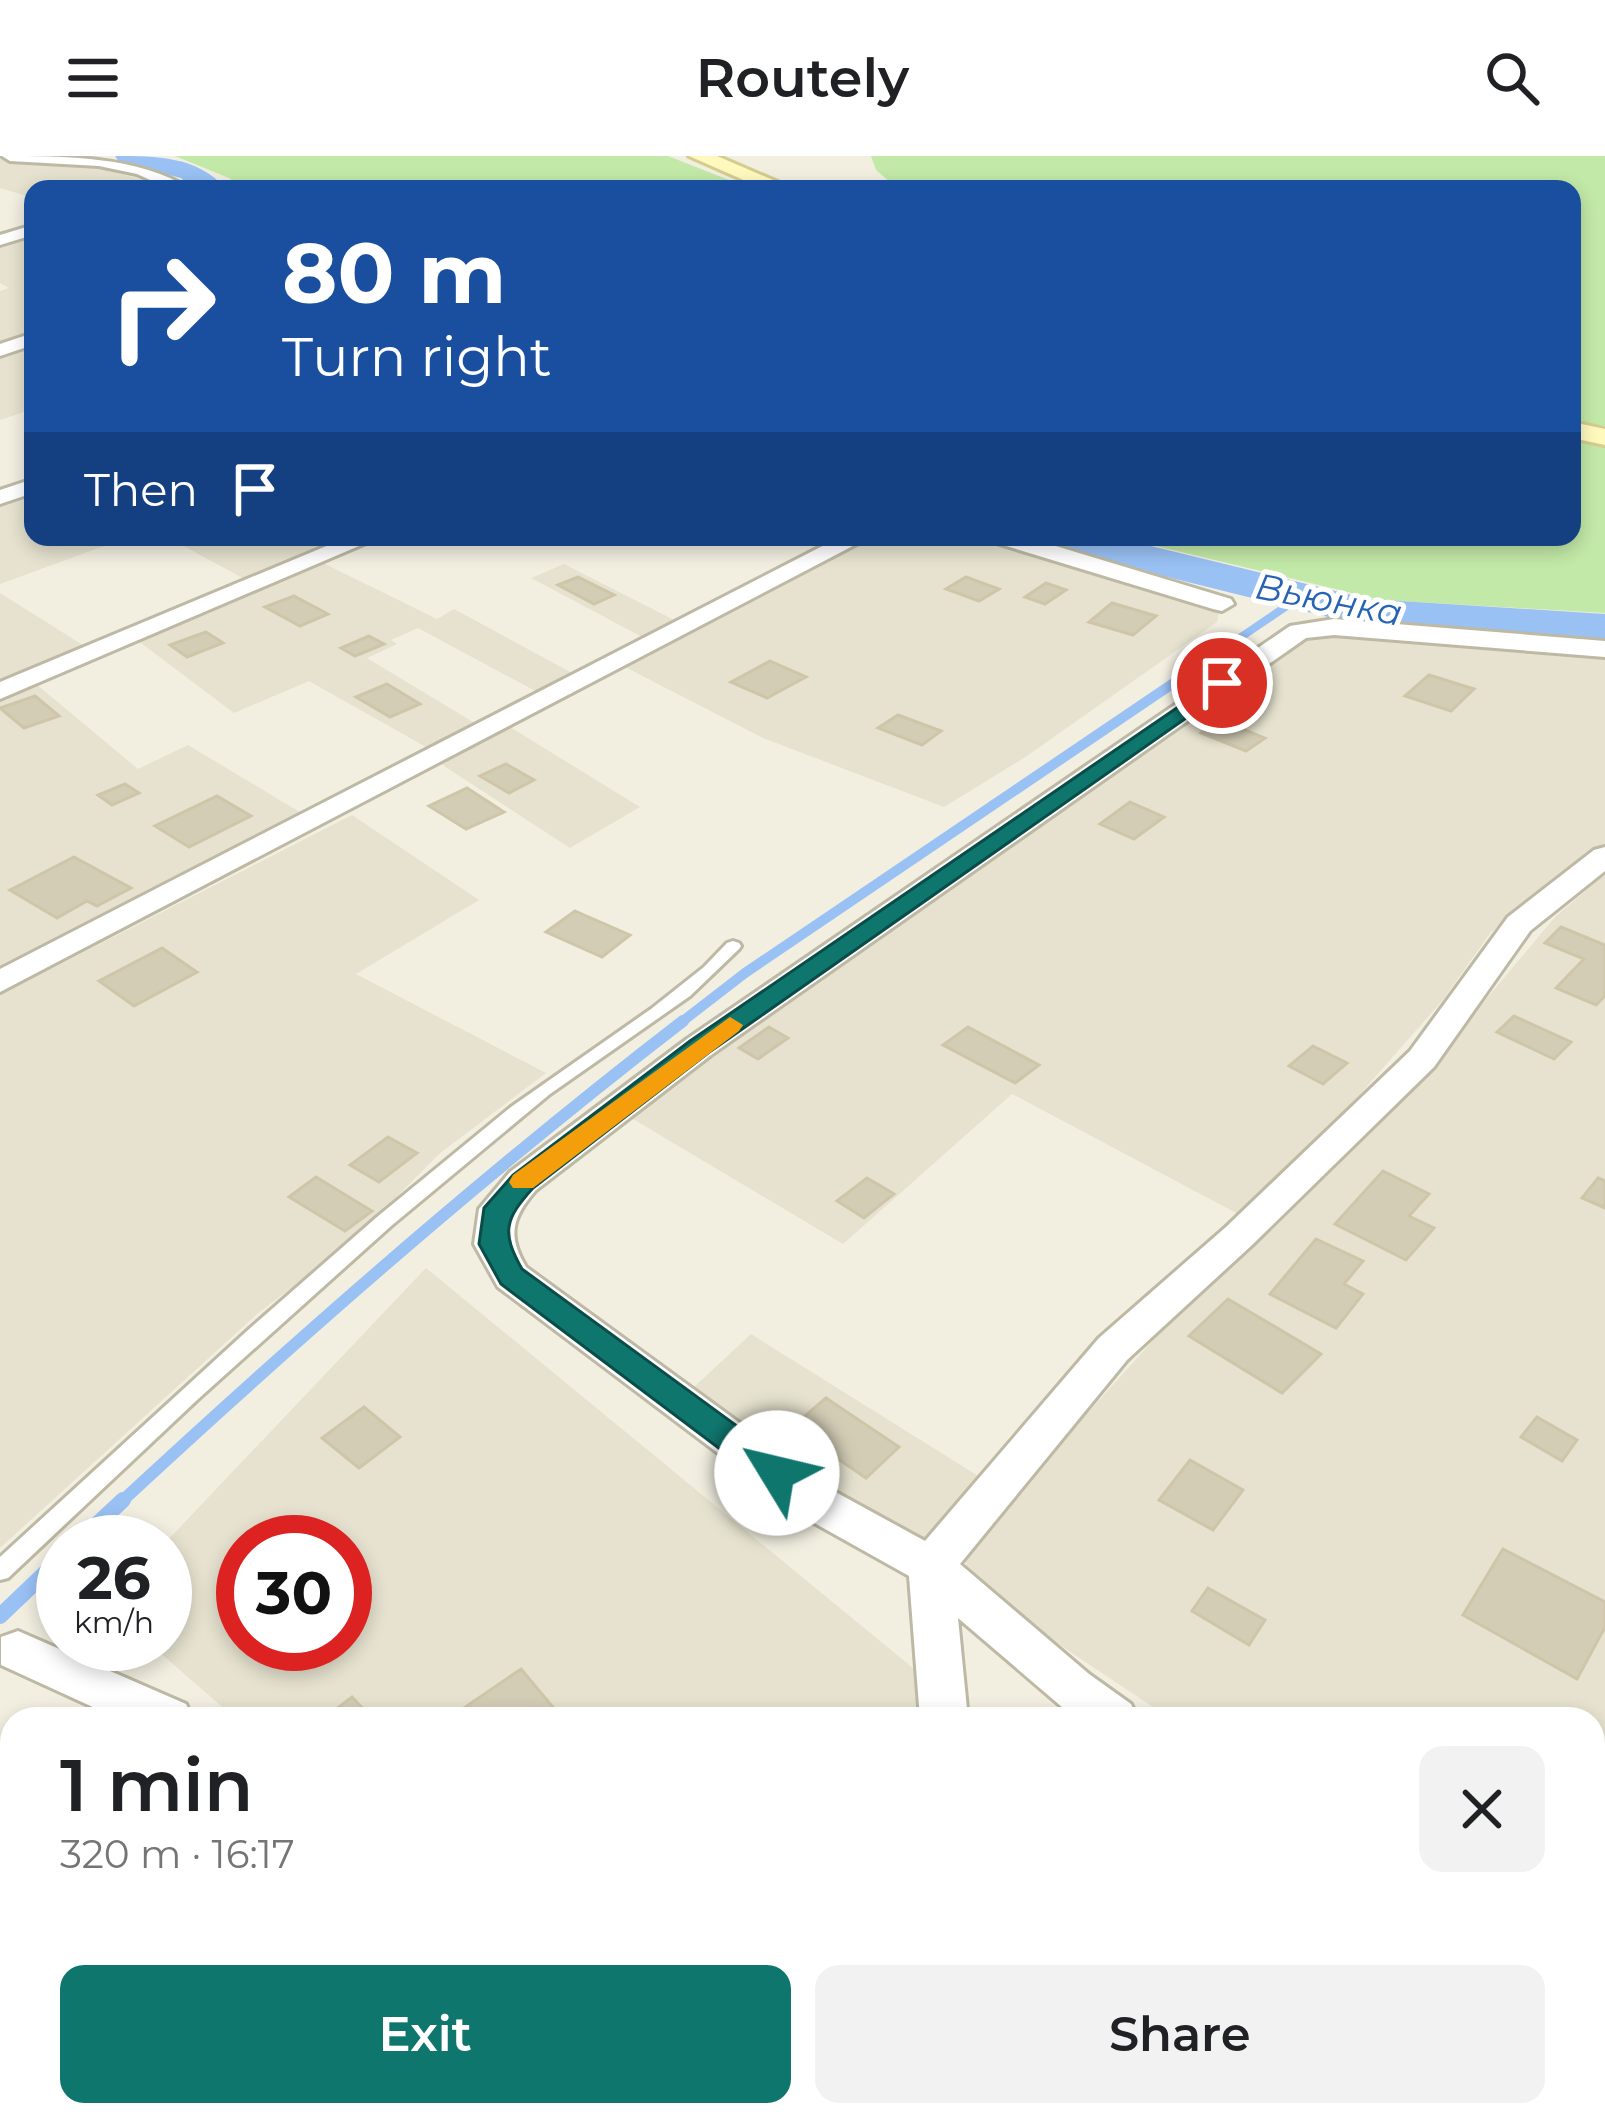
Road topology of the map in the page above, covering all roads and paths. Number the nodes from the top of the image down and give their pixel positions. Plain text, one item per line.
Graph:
1 (10, 156) edge
2 (699, 156) edge
3 (169, 180) edge
4 (761, 180) edge
5 (347, 546) edge
6 (841, 546) edge
7 (1031, 546) edge
8 (1222, 604) dead end
9 (1605, 649) edge
10 (0, 692) edge
11 (1605, 856) edge
12 (733, 946) dead end
13 (0, 982) edge
14 (932, 1566) junction
15 (0, 1570) edge
16 (18, 1651) dead end
17 (142, 1707) edge
18 (943, 1707) edge
19 (1097, 1707) edge

1 - 3 street
2 - 4 main road
5 - 10 street
6 - 13 street
7 - 8 street
9 - 14 street
11 - 14 street
12 - 15 lane
14 - 18 street
14 - 19 street
16 - 17 street

